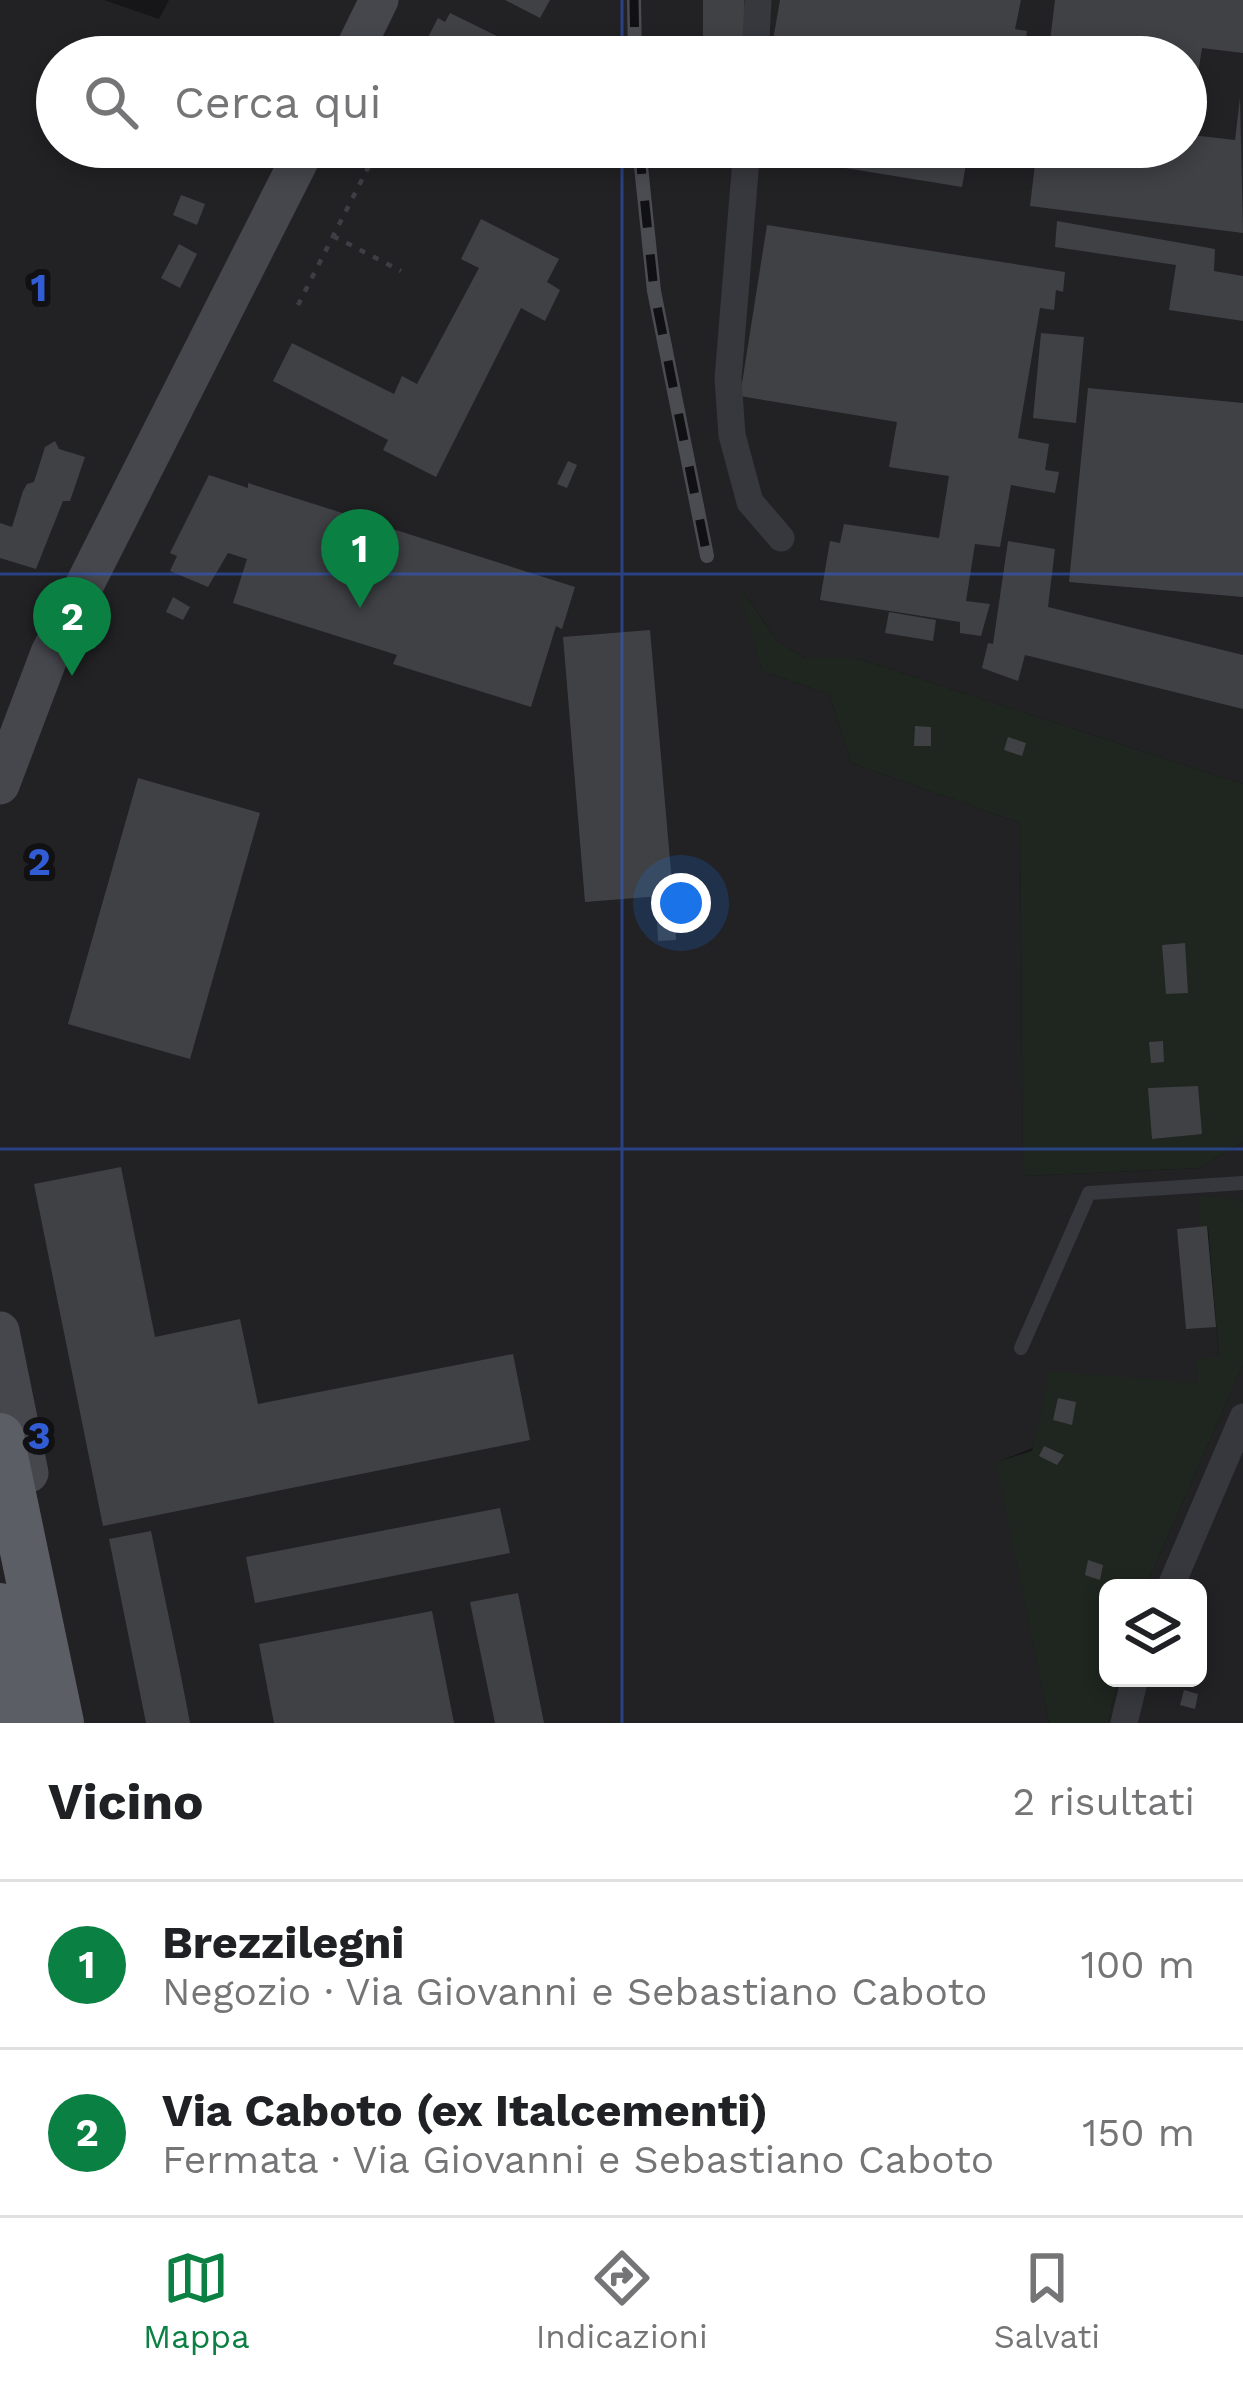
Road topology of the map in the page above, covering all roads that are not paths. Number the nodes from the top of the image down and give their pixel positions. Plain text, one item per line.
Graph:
1 (379, 0) edge
2 (758, 0) edge
3 (361, 36) edge
4 (755, 36) edge
5 (296, 168) edge
6 (745, 168) edge
7 (781, 538) dead end
8 (10, 742) edge
9 (0, 785) edge
10 (1243, 1183) edge
11 (0, 1331) edge
12 (1021, 1348) dead end
13 (1243, 1417) edge
14 (0, 1437) edge
15 (1173, 1579) edge
16 (0, 1607) edge
17 (1133, 1687) edge
18 (23, 1723) edge
19 (60, 1723) edge
20 (77, 1723) edge
21 (1124, 1723) edge

1 - 3 main road
2 - 4 street
5 - 8 main road
6 - 7 street
8 - 9 main road
10 - 12 lane
11 - 20 main road
13 - 15 street
14 - 19 highway
16 - 18 highway
17 - 21 street

